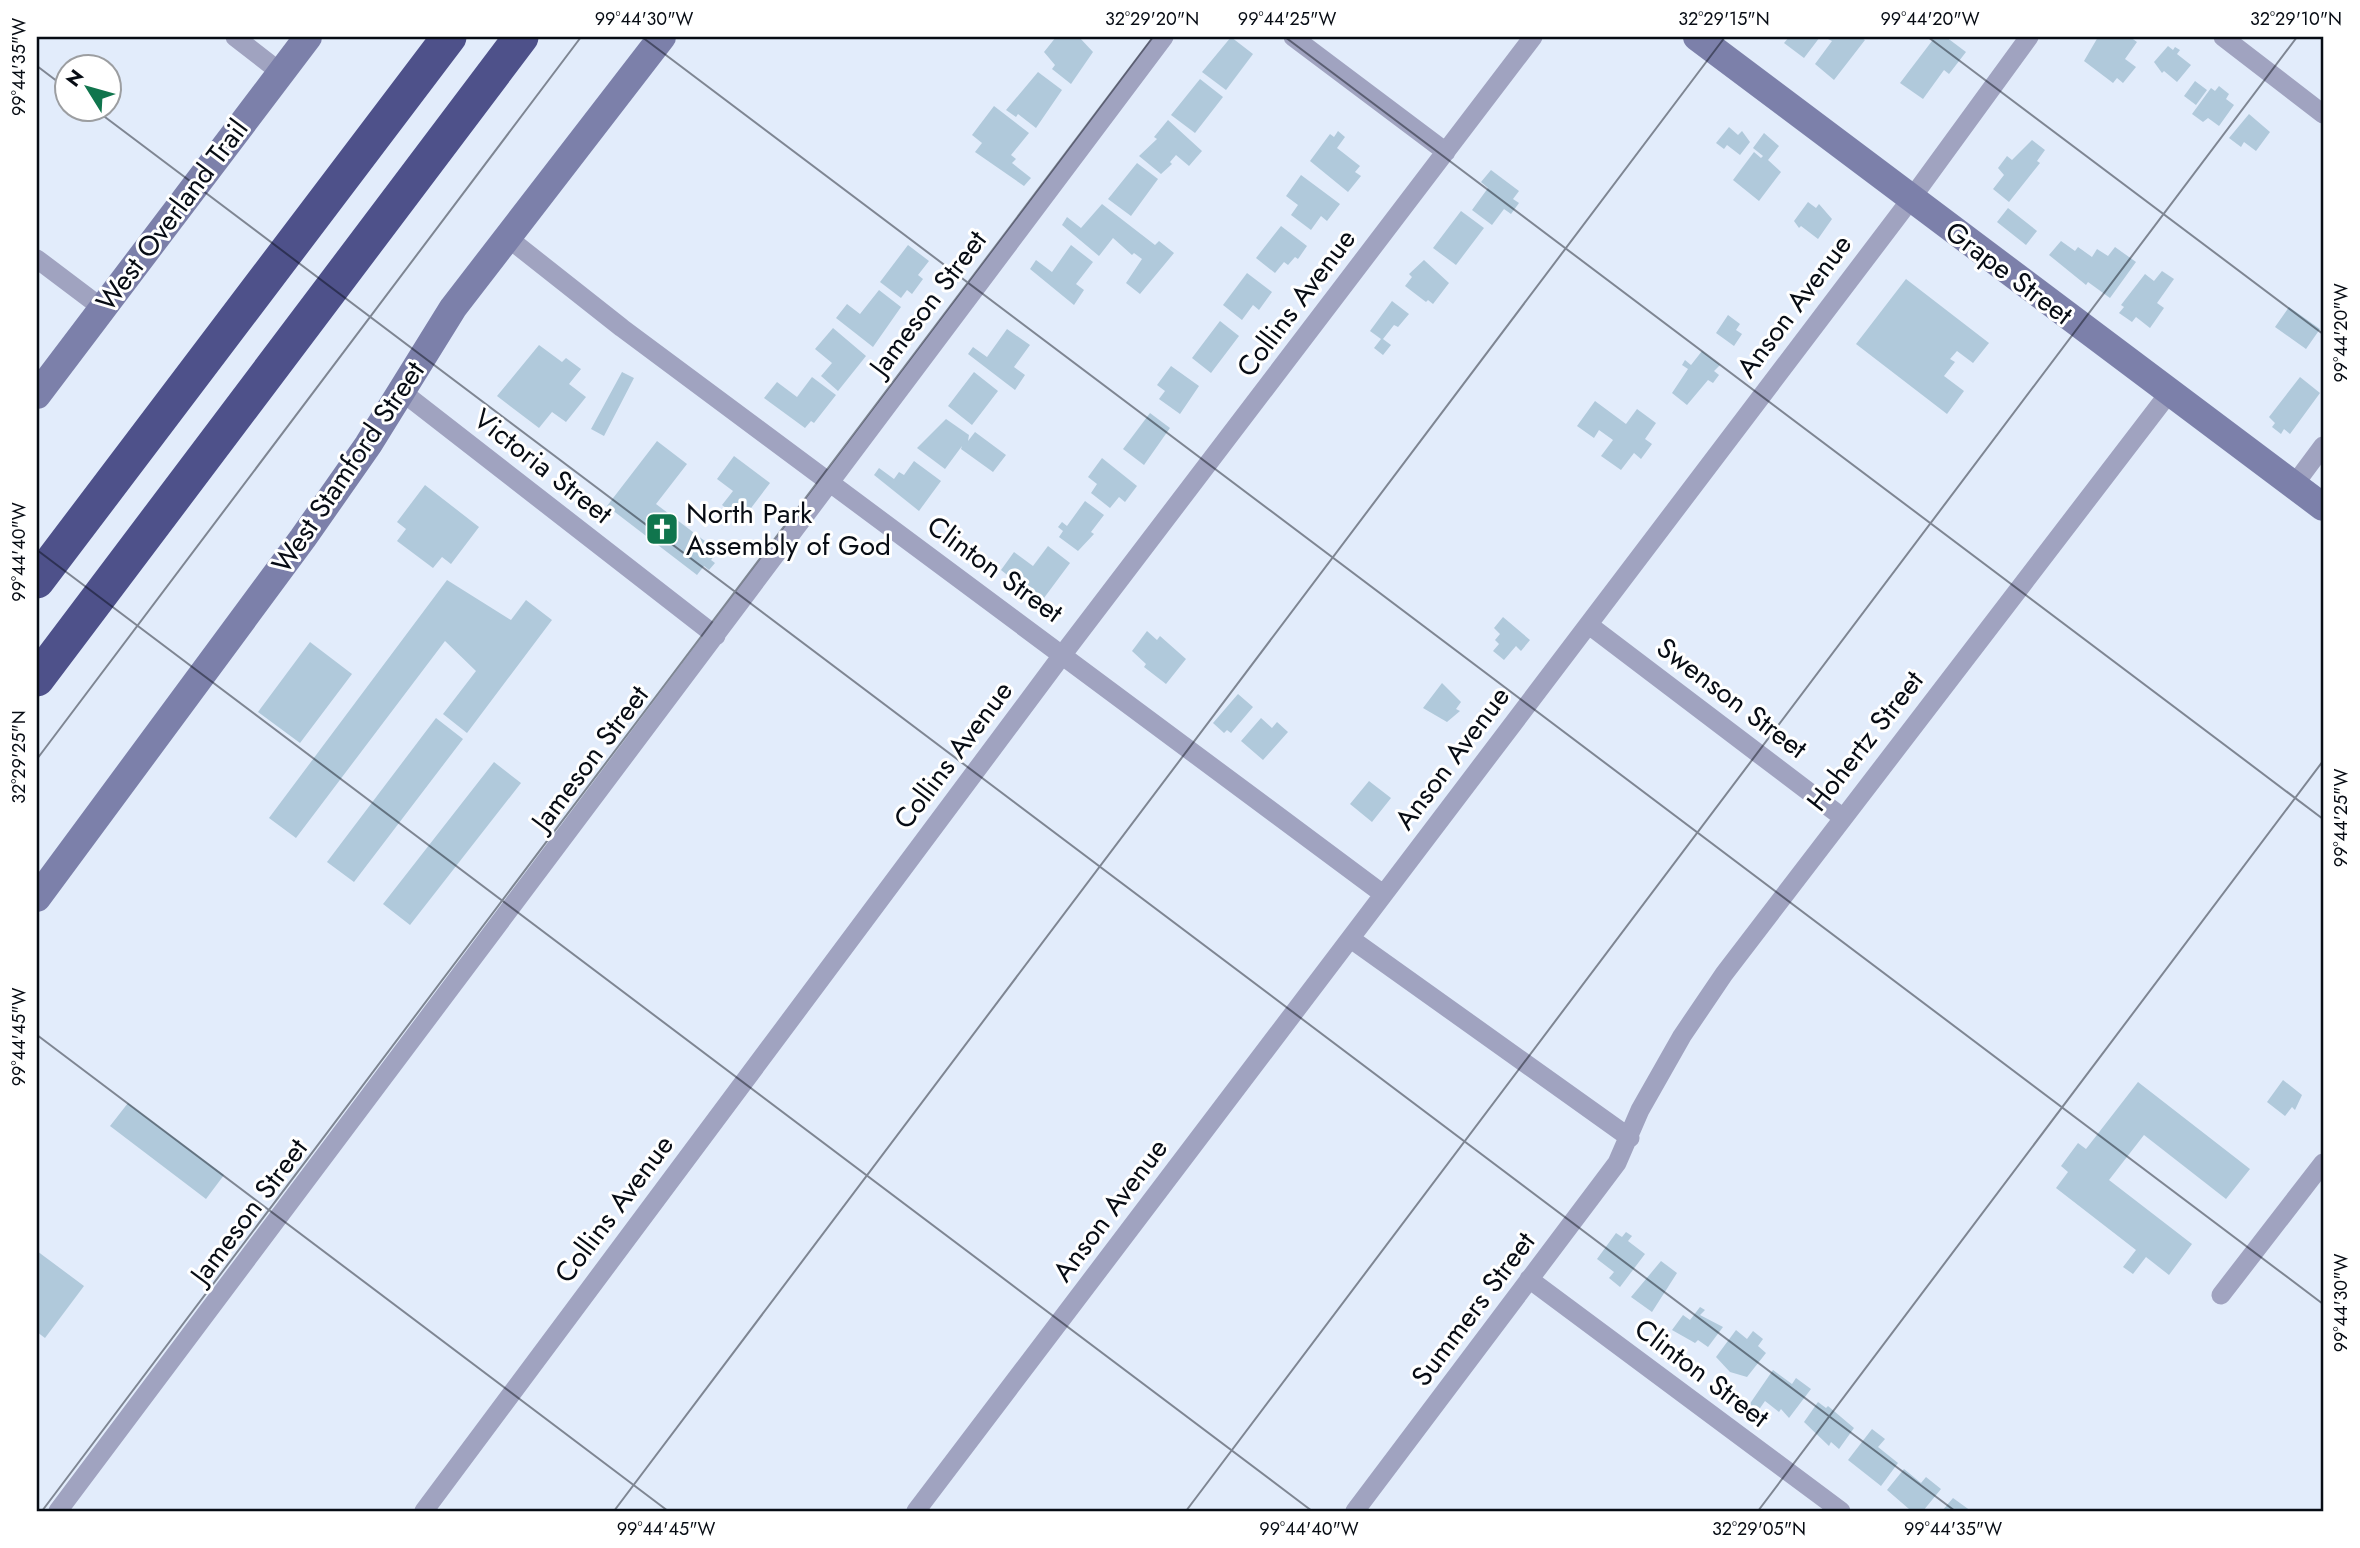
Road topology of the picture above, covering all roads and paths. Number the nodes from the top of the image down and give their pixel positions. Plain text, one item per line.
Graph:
1 (235, 37) edge
2 (307, 37) edge
3 (449, 37) edge
4 (521, 37) edge
5 (662, 37) edge
6 (1164, 37) edge
7 (1293, 37) edge
8 (1533, 37) edge
9 (1697, 37) edge
10 (2029, 37) edge
11 (2222, 37) edge
12 (280, 72) junction
13 (2323, 114) edge
14 (1446, 152) junction
15 (1911, 199) junction
16 (508, 239) junction
17 (37, 258) edge
18 (102, 307) junction
19 (401, 391) junction
20 (2169, 393) junction
21 (37, 395) edge
22 (2323, 446) edge
23 (829, 482) junction
24 (2294, 485) junction
25 (96, 503) junction
26 (2323, 507) edge
27 (37, 540) edge
28 (37, 581) edge
29 (1589, 625) junction
30 (716, 636) junction
31 (1063, 654) junction
32 (37, 679) edge
33 (1842, 817) junction
34 (1383, 894) junction
35 (37, 898) edge
36 (1351, 939) junction
37 (1630, 1138) junction
38 (2323, 1163) edge
39 (1529, 1279) junction
40 (2221, 1295) dead end
41 (58, 1511) edge
42 (424, 1511) edge
43 (916, 1511) edge
44 (1355, 1511) edge
45 (1841, 1511) edge

1 - 12 street
2 - 12 main road, West Overland Trail
3 - 25 highway
4 - 32 highway
5 - 16 main road, West Stamford Street
6 - 23 street, Jameson Street
7 - 14 street
8 - 14 street, Collins Avenue
9 - 15 main road, Grape Street
10 - 15 street, Anson Avenue
11 - 13 street
12 - 18 main road, West Overland Trail
14 - 31 street, Collins Avenue
15 - 20 main road, Grape Street
15 - 29 street, Anson Avenue
16 - 19 main road, West Stamford Street
16 - 23 street, Clinton Street
17 - 18 street
18 - 21 main road, West Overland Trail
19 - 30 street, Victoria Street
19 - 35 main road, West Stamford Street
20 - 24 main road, Grape Street
20 - 33 street, Hohertz Street
22 - 24 street
23 - 30 street, Jameson Street
23 - 31 street, Clinton Street
24 - 26 main road, Grape Street
25 - 27 highway
25 - 28 highway
29 - 33 street, Swenson Street
29 - 34 street, Anson Avenue
30 - 41 street, Jameson Street
31 - 34 street, Clinton Street
31 - 42 street, Collins Avenue
33 - 37 street, Hohertz Street
34 - 36 street, Anson Avenue
36 - 37 street
36 - 43 street, Anson Avenue
37 - 39 street, Summers Street
38 - 40 street
39 - 44 street, Summers Street
39 - 45 street, Clinton Street

